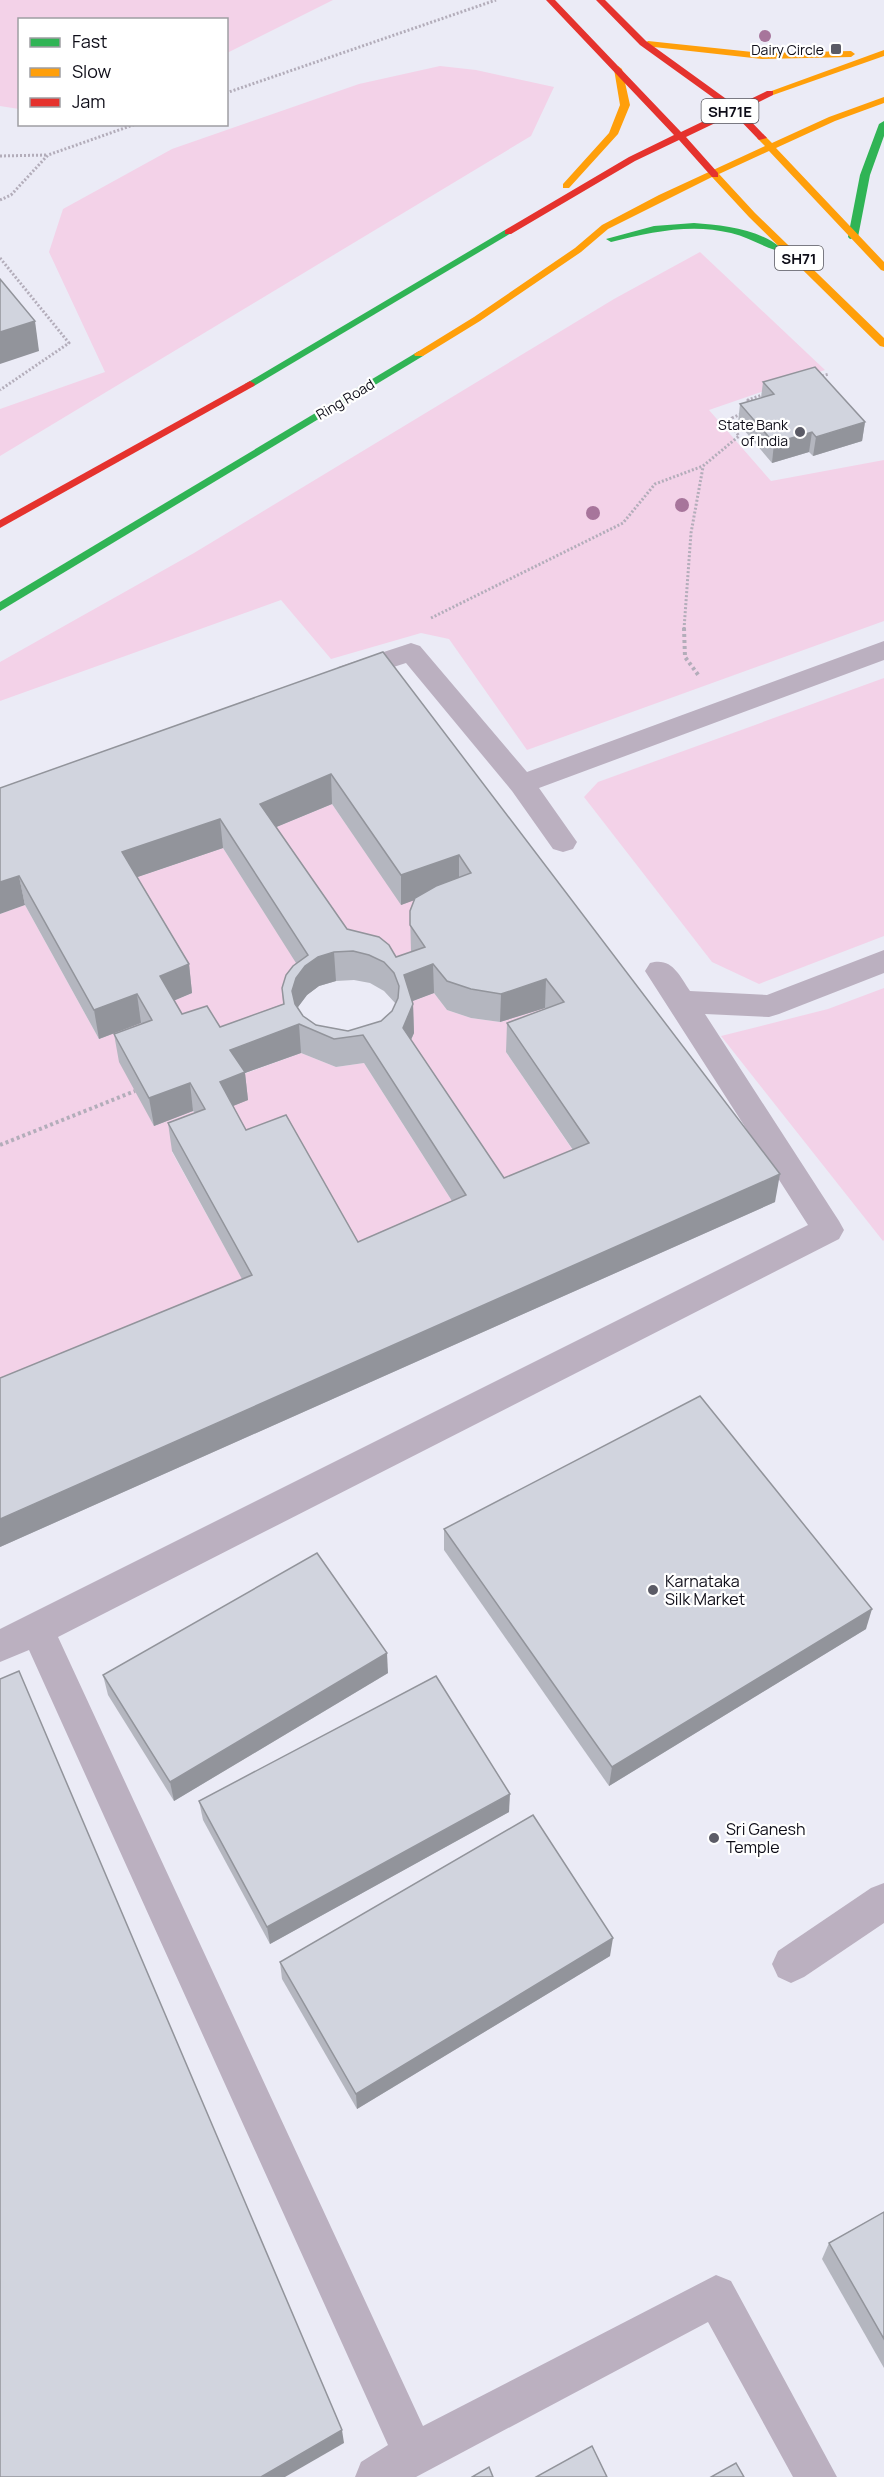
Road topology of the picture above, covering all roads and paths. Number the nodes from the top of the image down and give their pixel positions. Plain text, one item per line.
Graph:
1 (496, 0) edge
2 (550, 0) edge
3 (600, 0) edge
4 (643, 44) junction
5 (884, 53) edge
6 (618, 69) junction
7 (228, 92) edge
8 (884, 100) edge
9 (734, 109) junction
10 (884, 124) edge
11 (130, 126) edge
12 (680, 137) junction
13 (771, 149) junction
14 (48, 155) junction
15 (0, 156) edge
16 (714, 173) junction
17 (0, 200) edge
18 (535, 217) junction
19 (854, 237) junction
20 (578, 250) junction
21 (0, 258) edge
22 (801, 260) junction
23 (884, 268) edge
24 (884, 344) edge
25 (829, 374) dead end
26 (808, 380) edge
27 (0, 390) edge
28 (768, 393) edge
29 (755, 410) edge
30 (747, 412) edge
31 (703, 466) junction
32 (0, 525) edge
33 (0, 607) edge
34 (884, 650) edge
35 (411, 652) junction
36 (322, 682) edge
37 (723, 710) junction
38 (522, 784) junction
39 (563, 842) dead end
40 (884, 961) edge
41 (660, 971) dead end
42 (682, 1002) junction
43 (135, 1091) edge
44 (0, 1144) edge
45 (37, 1630) junction
46 (0, 1646) edge
47 (884, 1901) edge
48 (790, 1964) dead end
49 (414, 2454) junction
50 (376, 2477) edge
51 (816, 2477) edge

1 - 7 path
2 - 6 main road, SH71
3 - 4 main road
4 - 5 main road
4 - 9 main road
5 - 9 main road, SH71E
6 - 12 main road, SH71
6 - 18 main road
8 - 13 main road, Ring Road
9 - 12 main road, SH71E
9 - 13 main road
10 - 19 main road
11 - 14 path
12 - 16 main road, SH71
12 - 18 main road
13 - 16 main road, Ring Road
13 - 19 main road
14 - 15 path
14 - 17 path
16 - 20 main road, Ring Road
16 - 22 main road, SH71
18 - 32 main road
19 - 23 main road
20 - 22 main road
20 - 33 main road, Ring Road
21 - 27 path
22 - 24 main road, SH71
25 - 26 path
28 - 29 path
30 - 31 path
31 - 35 path
31 - 37 path
34 - 37 lane
35 - 36 lane
35 - 38 lane
37 - 38 lane
38 - 39 lane
40 - 42 lane
41 - 42 lane
42 - 45 lane
43 - 44 path
45 - 46 lane
45 - 49 lane
47 - 48 lane
49 - 50 lane
49 - 51 lane

